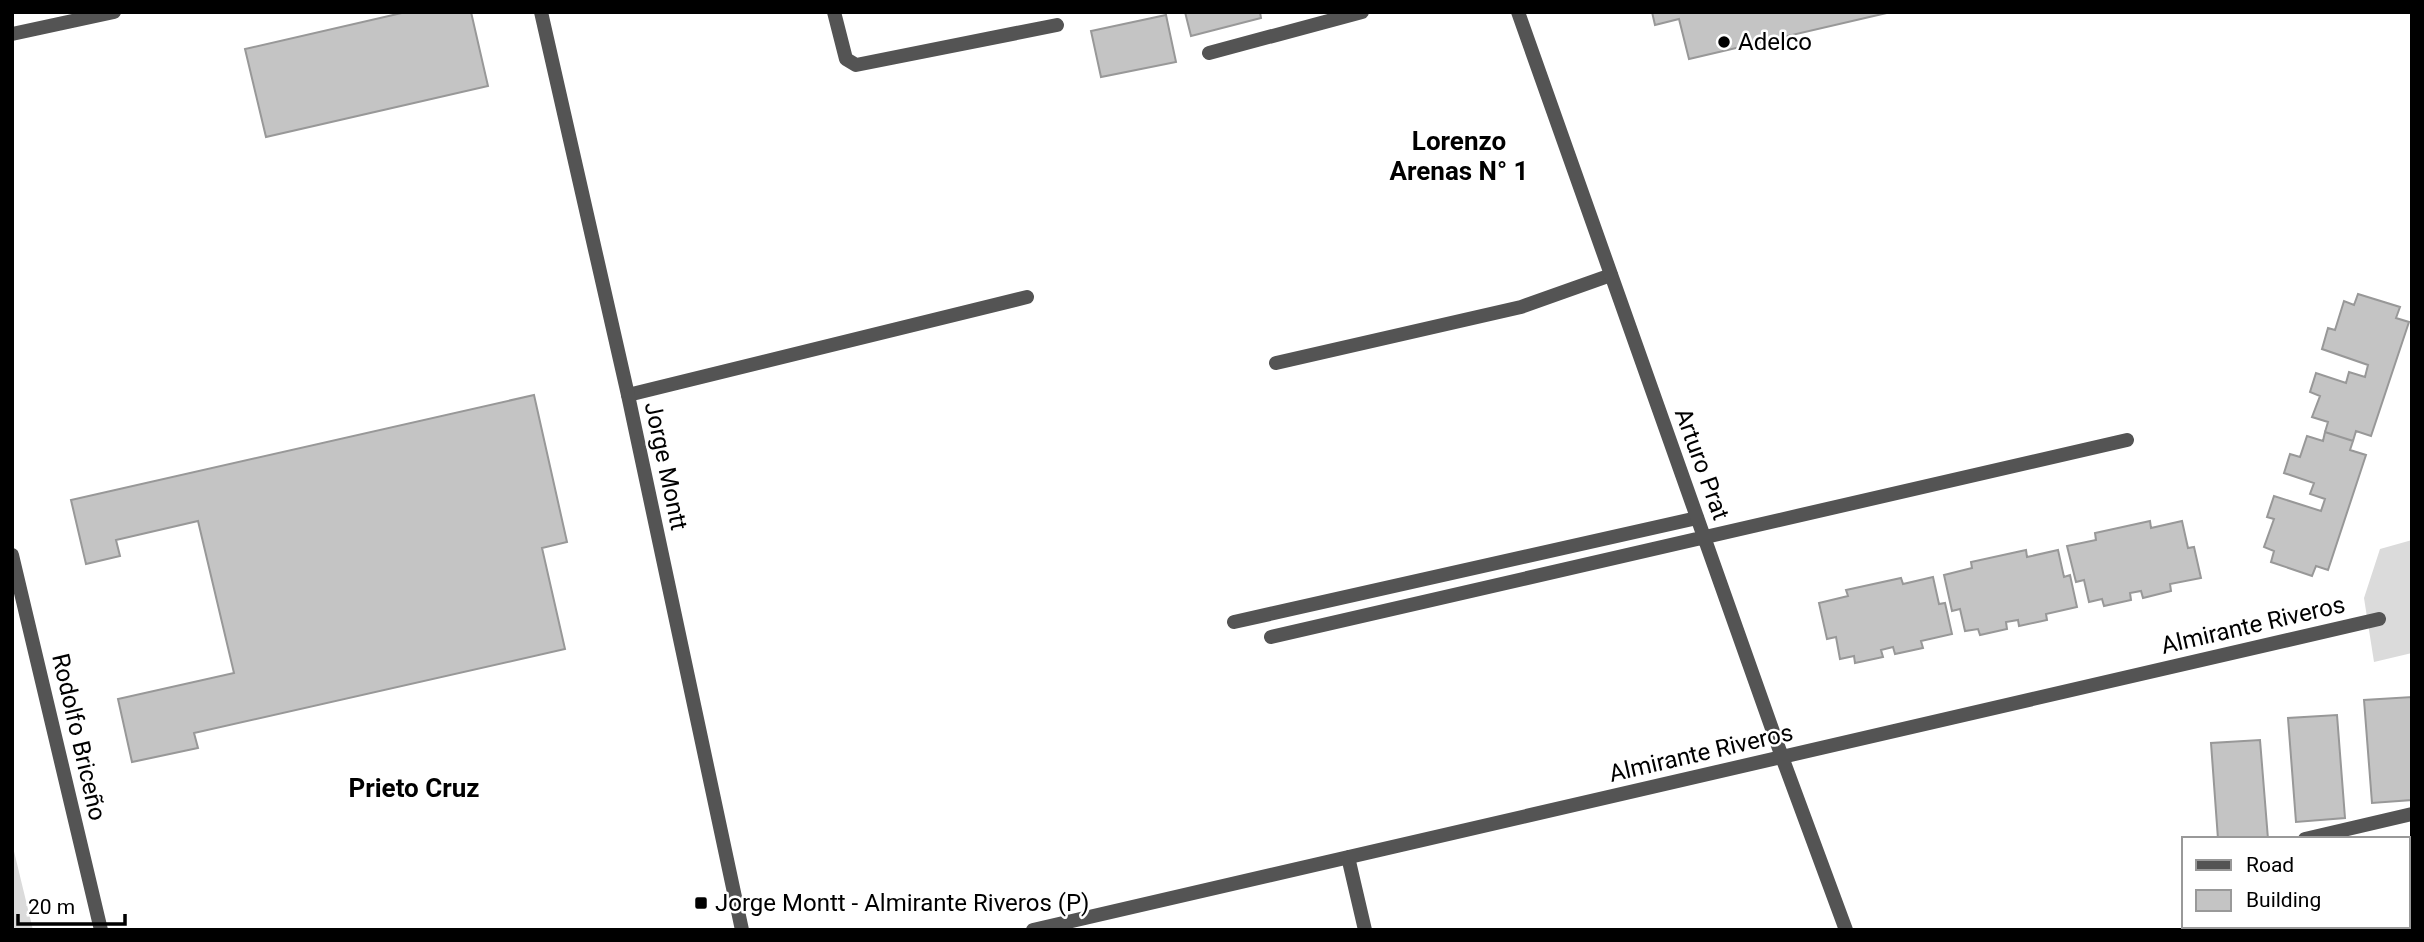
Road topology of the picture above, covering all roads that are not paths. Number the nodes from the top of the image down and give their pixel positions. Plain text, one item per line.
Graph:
1 (114, 12) edge
2 (541, 12) edge
3 (834, 12) edge
4 (1362, 12) edge
5 (1518, 12) edge
6 (1057, 25) dead end
7 (12, 34) edge
8 (1209, 53) dead end
9 (1611, 275) junction
10 (1027, 296) dead end
11 (1276, 363) dead end
12 (628, 395) junction
13 (2127, 440) dead end
14 (1697, 518) junction
15 (1704, 538) junction
16 (12, 555) edge
17 (2379, 620) dead end
18 (1234, 622) dead end
19 (1271, 637) dead end
20 (1782, 757) junction
21 (2412, 814) edge
22 (2314, 837) edge
23 (1348, 857) junction
24 (101, 930) edge
25 (742, 930) edge
26 (1033, 930) edge
27 (1365, 930) edge
28 (1846, 930) edge

1 - 7 street
2 - 12 street, Jorge Montt
3 - 6 street
4 - 8 street
5 - 9 street, Arturo Prat
9 - 11 street
9 - 14 street, Arturo Prat
10 - 12 street
12 - 25 street, Jorge Montt
13 - 15 street
14 - 15 street, Arturo Prat
14 - 18 street
15 - 19 street
15 - 20 street, Arturo Prat
16 - 24 street, Rodolfo Briceño
17 - 20 street, Almirante Riveros
20 - 23 street, Almirante Riveros
20 - 28 street, Arturo Prat
21 - 22 street
23 - 26 street, Almirante Riveros
23 - 27 street

